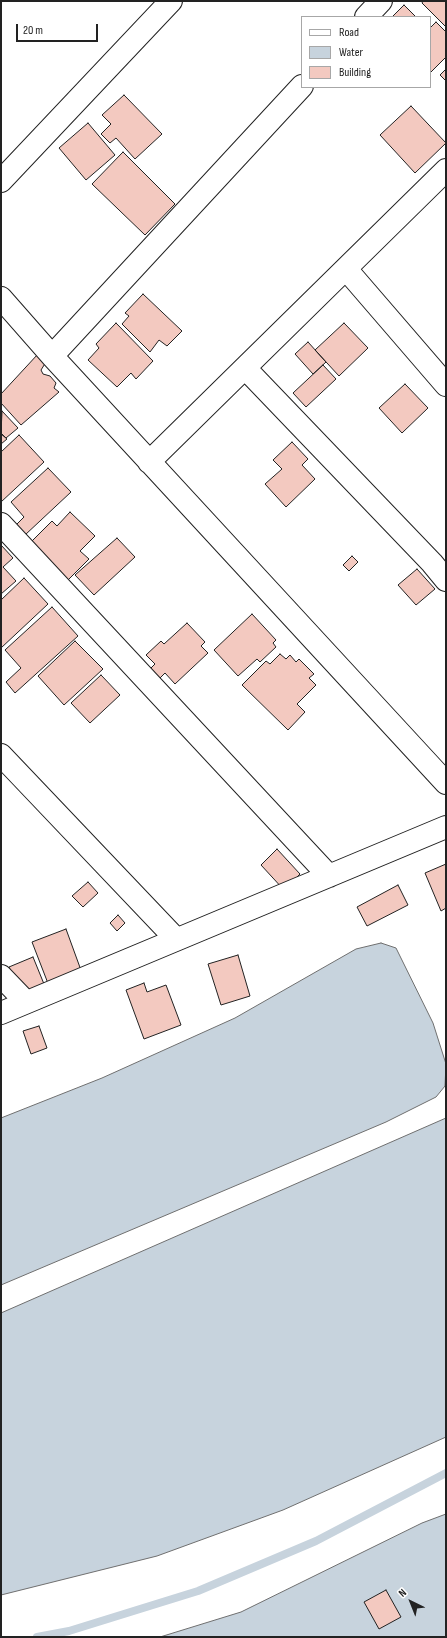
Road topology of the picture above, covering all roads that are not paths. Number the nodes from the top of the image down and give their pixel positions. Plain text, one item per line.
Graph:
1 (171, 1) edge
2 (381, 1) edge
3 (367, 16) edge
4 (301, 87) edge
5 (446, 170) edge
6 (1, 181) edge
7 (346, 269) junction
8 (1, 298) edge
9 (52, 356) junction
10 (245, 368) junction
11 (446, 385) edge
12 (149, 462) junction
13 (1, 524) edge
14 (446, 580) edge
15 (1, 755) edge
16 (446, 783) edge
17 (446, 827) edge
18 (329, 876) junction
19 (176, 939) junction
20 (1, 976) edge
21 (26, 1002) junction
22 (1, 1013) edge

1 - 6 street
2 - 3 street
4 - 9 street
5 - 7 street
7 - 10 street
7 - 11 street
8 - 9 street
9 - 12 street
10 - 12 street
10 - 14 street
12 - 16 street
13 - 18 street
15 - 19 street
17 - 18 street
18 - 19 street
19 - 21 street
20 - 21 street
21 - 22 street

